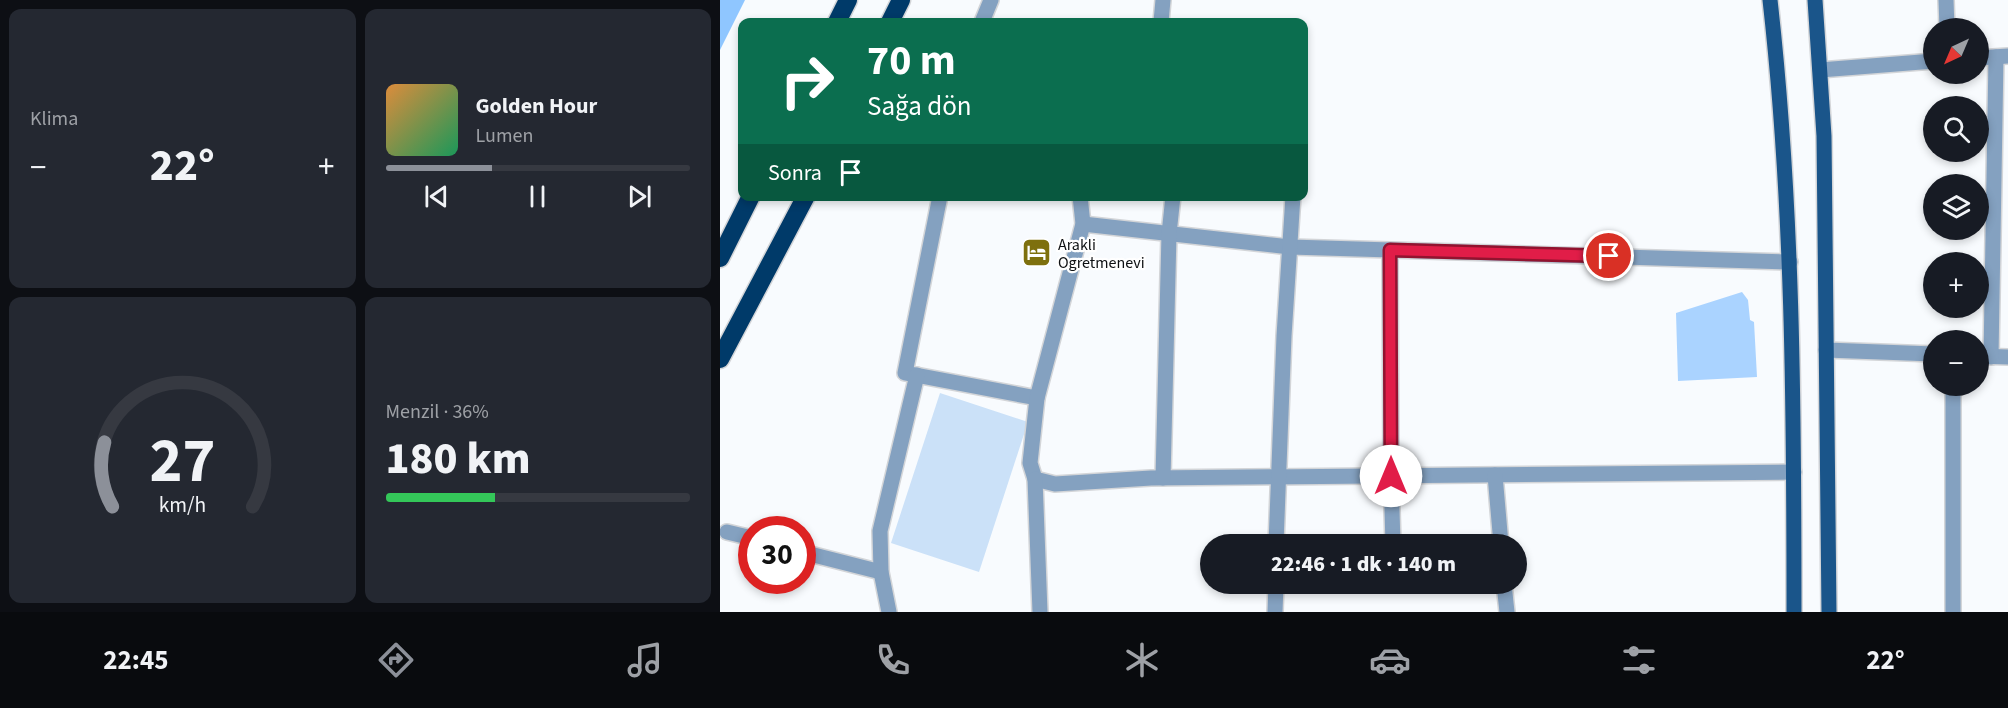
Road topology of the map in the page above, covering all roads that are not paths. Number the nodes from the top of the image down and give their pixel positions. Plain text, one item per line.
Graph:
1 (848, 0) edge
2 (901, 0) edge
3 (991, 0) edge
4 (1163, 0) edge
5 (1770, 0) edge
6 (1815, 0) edge
7 (1946, 0) edge
8 (839, 18) edge
9 (892, 18) edge
10 (984, 18) edge
11 (1161, 18) edge
12 (1947, 18) edge
13 (2002, 56) edge
14 (1923, 62) edge
15 (1820, 70) junction
16 (748, 201) edge
17 (803, 201) edge
18 (939, 201) edge
19 (1081, 201) edge
20 (1172, 201) edge
21 (1293, 201) edge
22 (1083, 224) junction
23 (1169, 234) junction
24 (1290, 247) junction
25 (1390, 250) junction
26 (720, 258) edge
27 (1790, 262) junction
28 (1986, 330) edge
29 (1826, 350) junction
30 (1923, 354) edge
31 (1989, 356) edge
32 (2008, 357) edge
33 (720, 360) edge
34 (918, 375) junction
35 (1953, 396) edge
36 (1037, 398) junction
37 (1794, 471) junction
38 (1495, 475) junction
39 (1391, 476) junction
40 (1277, 477) junction
41 (1163, 478) junction
42 (1035, 479) junction
43 (727, 532) dead end
44 (1276, 534) edge
45 (1393, 534) edge
46 (1500, 534) edge
47 (738, 535) edge
48 (816, 556) edge
49 (880, 572) junction
50 (1276, 594) edge
51 (1505, 594) edge
52 (889, 612) edge
53 (1040, 612) edge
54 (1275, 612) edge
55 (1507, 612) edge
56 (1794, 612) edge
57 (1829, 612) edge
58 (1953, 612) edge

1 - 8 highway
2 - 9 highway
3 - 10 street
4 - 11 street
5 - 27 main road
6 - 15 main road
7 - 12 street
13 - 28 street
14 - 15 street
15 - 29 main road
16 - 26 highway
17 - 33 highway
18 - 34 street
19 - 22 street
20 - 23 street
21 - 24 street
22 - 23 street
22 - 36 street
23 - 24 street
23 - 41 street
24 - 25 street
24 - 40 street
25 - 27 street
25 - 39 street
27 - 37 main road
29 - 30 street
29 - 57 main road
31 - 32 street
34 - 36 street
34 - 49 street
35 - 58 street
36 - 42 street
37 - 38 street
37 - 56 main road
38 - 39 street
38 - 46 street
39 - 40 street
39 - 45 street
40 - 41 street
40 - 44 street
41 - 42 street
42 - 53 street
43 - 47 street
48 - 49 street
49 - 52 street
50 - 54 street
51 - 55 street

